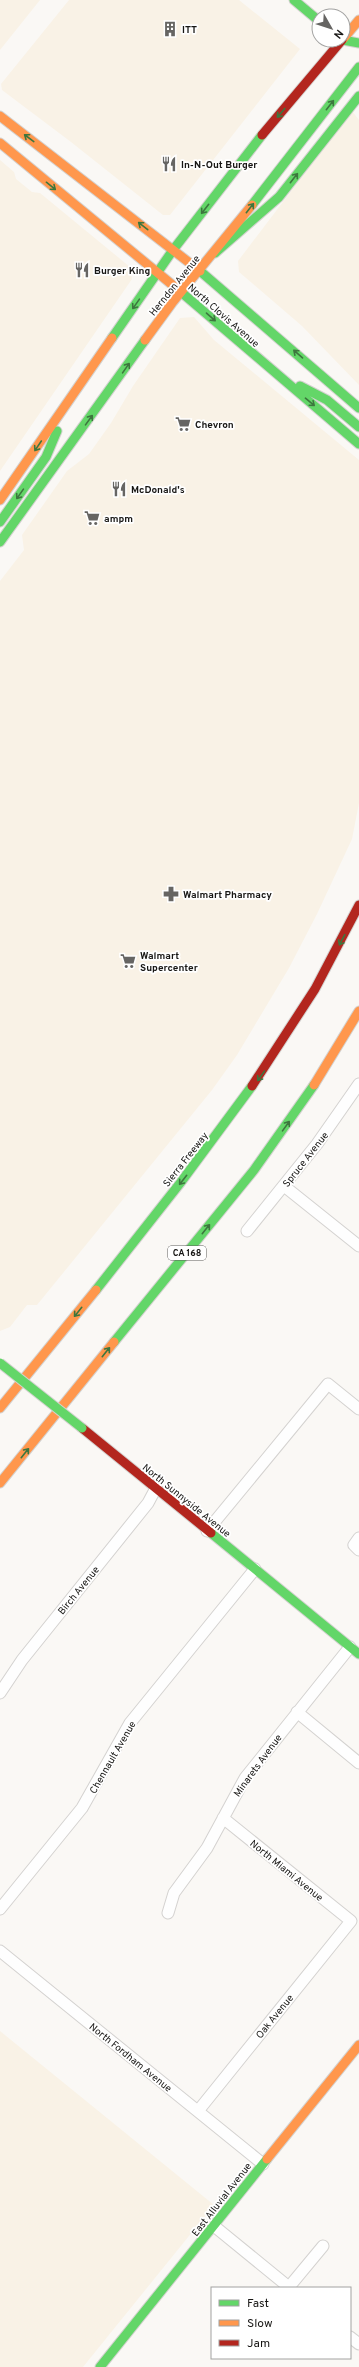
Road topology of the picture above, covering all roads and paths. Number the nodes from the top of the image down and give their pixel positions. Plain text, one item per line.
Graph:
1 (294, 0) edge
2 (311, 14) edge
3 (359, 20) edge
4 (351, 30) edge
5 (336, 48) edge
6 (359, 67) edge
7 (359, 96) edge
8 (0, 116) edge
9 (0, 128) edge
10 (0, 143) edge
11 (72, 170) junction
12 (173, 250) junction
13 (215, 253) junction
14 (200, 271) junction
15 (158, 272) junction
16 (181, 292) junction
17 (279, 376) junction
18 (71, 398) junction
19 (359, 408) edge
20 (359, 427) edge
21 (359, 444) edge
22 (0, 500) edge
23 (0, 522) edge
24 (0, 542) edge
25 (359, 905) edge
26 (359, 1011) edge
27 (359, 1084) edge
28 (284, 1186) junction
29 (247, 1232) dead end
30 (359, 1246) edge
31 (0, 1363) edge
32 (0, 1408) edge
33 (359, 1409) edge
34 (0, 1483) edge
35 (156, 1488) junction
36 (208, 1531) junction
37 (255, 1569) junction
38 (355, 1650) edge
39 (0, 1693) edge
40 (297, 1712) junction
41 (359, 1763) edge
42 (223, 1818) junction
43 (0, 1909) edge
44 (168, 1913) dead end
45 (351, 1921) joint
46 (0, 1950) edge
47 (359, 2045) edge
48 (198, 2111) junction
49 (263, 2164) junction
50 (214, 2226) junction
51 (323, 2246) dead end
52 (289, 2287) edge
53 (291, 2287) edge
54 (351, 2338) edge
55 (359, 2344) edge
56 (100, 2367) edge

1 - 2 main road
3 - 4 main road, Herndon Avenue
5 -> 12 main road, Herndon Avenue
13 -> 6 main road, Herndon Avenue
13 -> 7 main road
11 -> 8 main road, North Clovis Avenue
9 - 11 main road
10 -> 15 main road, North Clovis Avenue
12 -> 11 main road, North Clovis Avenue
12 - 14 main road, North Clovis Avenue
12 - 15 main road, Herndon Avenue
13 - 14 main road, Herndon Avenue
14 - 16 main road, Herndon Avenue
19 -> 14 main road, North Clovis Avenue
15 - 16 main road, North Clovis Avenue
15 -> 18 main road, Herndon Avenue
16 -> 17 main road, North Clovis Avenue
24 -> 16 main road, Herndon Avenue
17 - 20 main road
17 -> 21 main road, North Clovis Avenue
18 -> 22 main road, Herndon Avenue
18 -> 23 main road
25 -> 32 main road, Sierra Freeway
34 -> 26 main road, CA 168
27 - 28 street, Spruce Avenue
28 - 29 street, Spruce Avenue
28 - 30 street
31 - 35 main road, North Sunnyside Avenue, bridge
33 - 36 street
35 - 36 main road, North Sunnyside Avenue
35 - 39 street, Birch Avenue
36 - 37 main road, North Sunnyside Avenue
37 - 38 main road, North Sunnyside Avenue
37 - 43 street, Chennault Avenue
38 - 40 street, Minarets Avenue
40 - 41 street
40 - 42 street, Minarets Avenue
42 - 44 street, Minarets Avenue
42 - 45 street, North Miami Avenue
45 - 48 street, Oak Avenue
46 - 48 street, North Fordham Avenue
47 - 49 main road, East Alluvial Avenue
48 - 49 street, North Fordham Avenue
49 - 50 main road, East Alluvial Avenue
50 - 52 street
50 - 56 main road, East Alluvial Avenue
51 - 53 street
54 - 55 street

